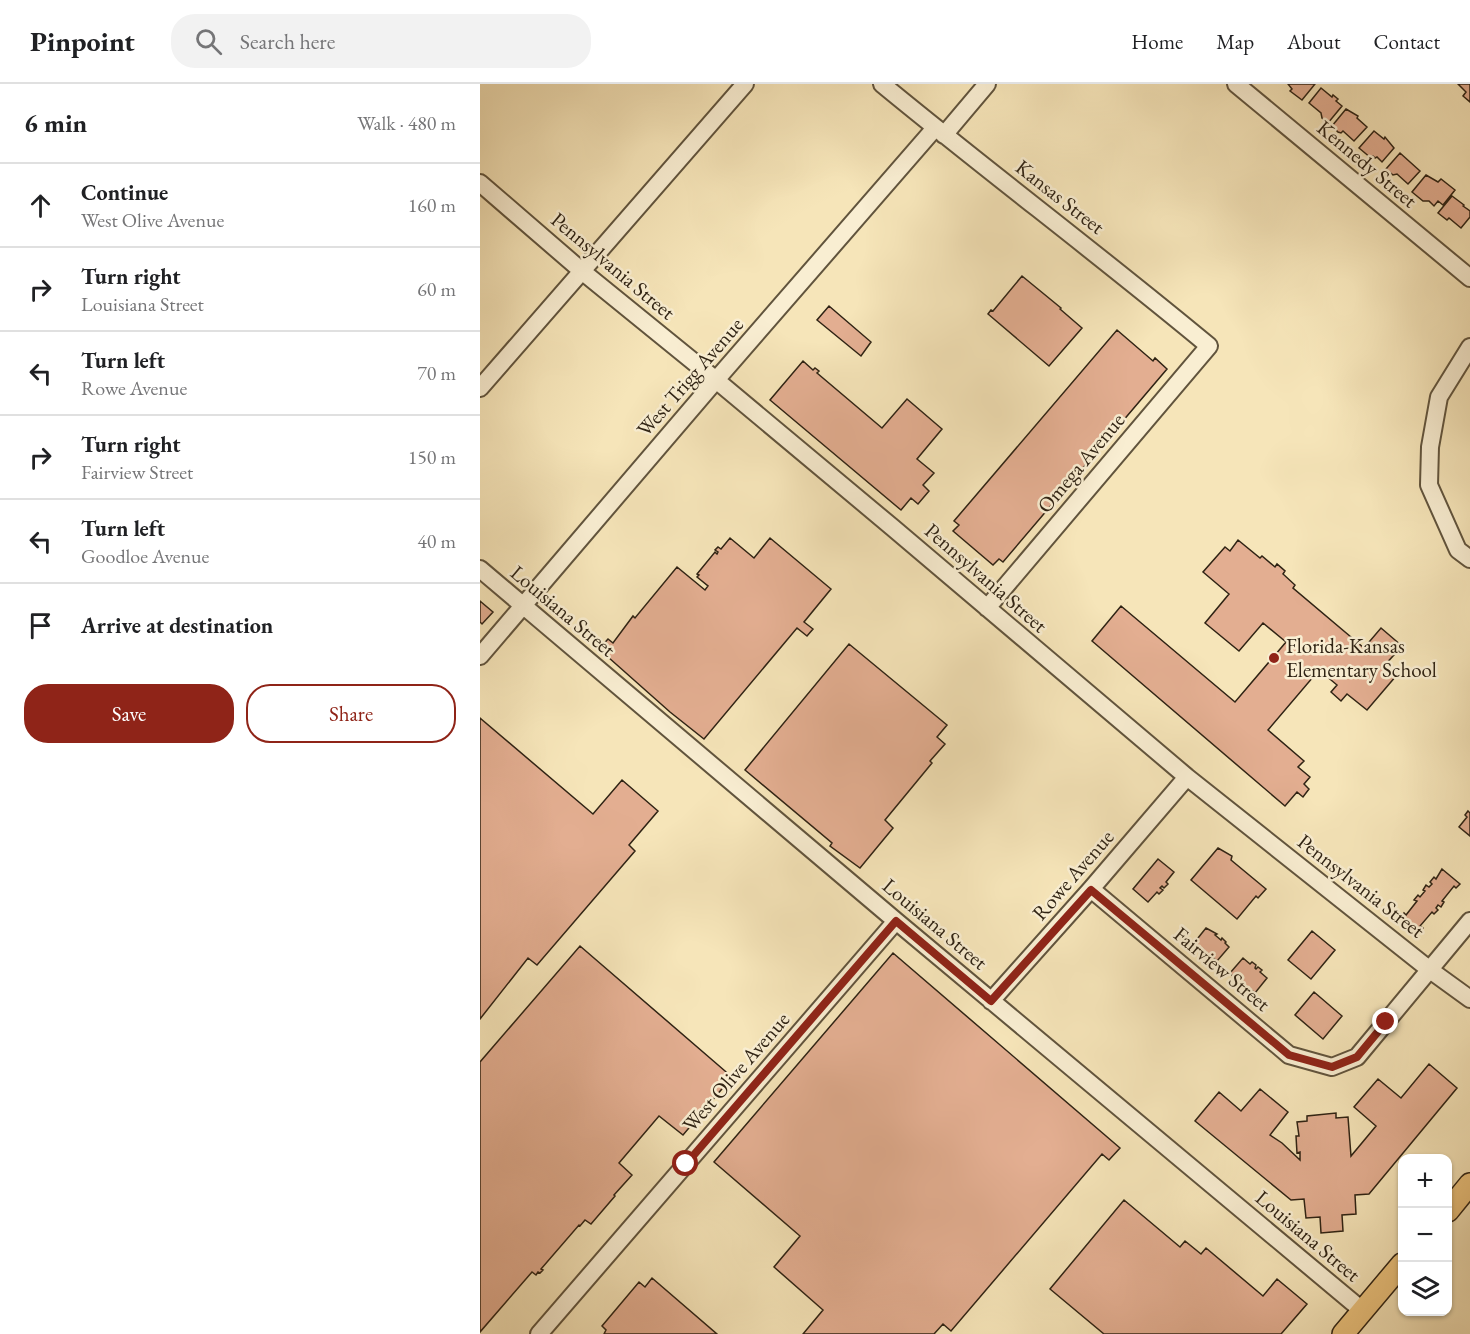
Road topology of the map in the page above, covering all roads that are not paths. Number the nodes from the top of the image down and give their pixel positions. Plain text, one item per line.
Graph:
1 (745, 84) edge
2 (882, 84) edge
3 (987, 84) edge
4 (1236, 84) edge
5 (939, 131) junction
6 (480, 183) edge
7 (583, 272) junction
8 (1470, 278) edge
9 (1209, 346) joint
10 (1470, 346) edge
11 (716, 380) junction
12 (480, 388) edge
13 (1464, 554) edge
14 (480, 569) edge
15 (522, 607) junction
16 (987, 608) junction
17 (480, 656) edge
18 (1186, 777) junction
19 (1091, 890) junction
20 (896, 921) junction
21 (1470, 921) edge
22 (1430, 970) junction
23 (1470, 999) edge
24 (991, 1001) junction
25 (1470, 1184) edge
26 (1450, 1208) edge
27 (1398, 1269) edge
28 (1363, 1311) junction
29 (539, 1334) edge
30 (1343, 1334) edge

1 - 7 street
2 - 5 street, Kansas Street
3 - 5 street, West Trigg Avenue
4 - 8 street, Kennedy Street
5 - 9 street, Kansas Street
5 - 11 street, West Trigg Avenue
6 - 7 street, Pennsylvania Street
7 - 11 street, Pennsylvania Street
7 - 12 street
9 - 16 street, Omega Avenue
10 - 13 street
11 - 15 street, West Trigg Avenue
11 - 16 street, Pennsylvania Street
14 - 15 street, Louisiana Street
15 - 17 street, West Trigg Avenue
15 - 20 street, Louisiana Street
16 - 18 street, Pennsylvania Street
18 - 19 street, Rowe Avenue
18 - 22 street, Pennsylvania Street
19 - 22 street, Fairview Street
19 - 24 street, Rowe Avenue
20 - 24 street, Louisiana Street
20 - 29 street, West Olive Avenue
21 - 22 street
22 - 23 street, Pennsylvania Street
24 - 28 street, Louisiana Street
25 - 26 main road
27 - 28 main road
28 - 30 main road

